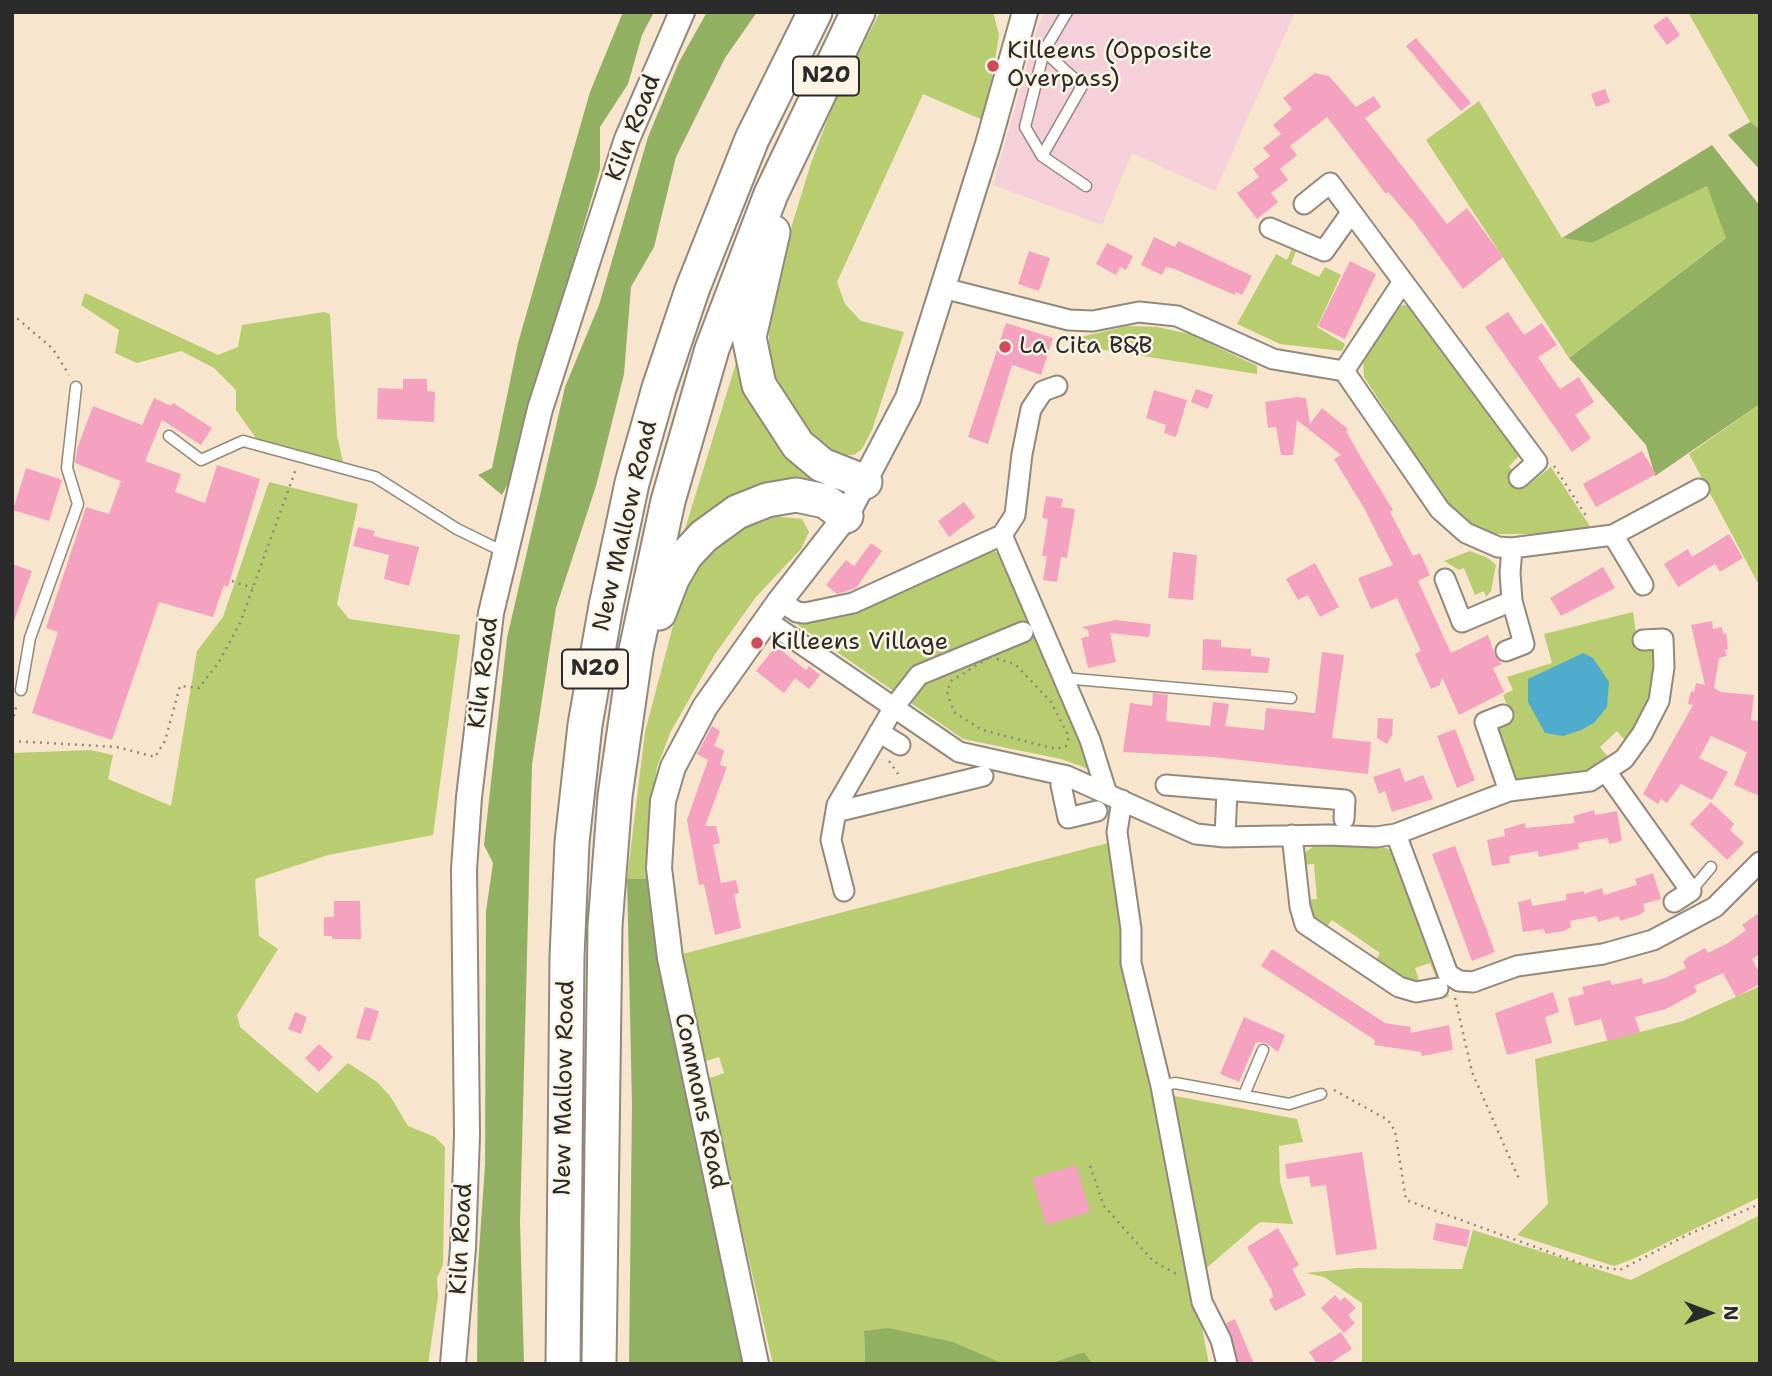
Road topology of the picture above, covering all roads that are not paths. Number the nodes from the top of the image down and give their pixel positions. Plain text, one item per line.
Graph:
1 (682, 12) edge
2 (815, 12) edge
3 (858, 12) edge
4 (1025, 12) edge
5 (1067, 12) edge
6 (1044, 51) junction
7 (794, 141) junction
8 (1042, 156) junction
9 (1086, 186) dead end
10 (1304, 204) dead end
11 (1351, 213) junction
12 (1270, 228) dead end
13 (1402, 283) junction
14 (943, 288) junction
15 (1344, 371) junction
16 (1057, 386) dead end
17 (76, 387) road end
18 (169, 436) dead end
19 (1518, 478) dead end
20 (865, 482) junction
21 (1699, 489) dead end
22 (846, 516) junction
23 (1002, 535) junction
24 (1606, 535) junction
25 (1513, 548) junction
26 (505, 552) junction
27 (1445, 579) dead end
28 (1643, 585) dead end
29 (1513, 601) junction
30 (773, 611) junction
31 (1023, 632) dead end
32 (1643, 640) dead end
33 (1506, 650) dead end
34 (1062, 678) junction
35 (21, 690) road end
36 (1291, 698) dead end
37 (894, 707) junction
38 (1503, 715) dead end
39 (874, 740) junction
40 (900, 745) dead end
41 (1607, 773) junction
42 (1063, 775) junction
43 (983, 776) dead end
44 (1166, 785) dead end
45 (1227, 790) junction
46 (1509, 791) junction
47 (615, 796) junction
48 (1109, 801) junction
49 (837, 806) junction
50 (1344, 819) dead end
51 (1396, 834) junction
52 (1292, 835) junction
53 (1225, 837) junction
54 (1760, 862) edge
55 (1711, 867) dead end
56 (844, 891) dead end
57 (1682, 897) joint
58 (1438, 988) dead end
59 (1264, 1050) dead end
60 (1161, 1086) junction
61 (1321, 1094) road end
62 (1244, 1095) junction
63 (453, 1364) edge
64 (563, 1364) edge
65 (599, 1364) edge
66 (757, 1364) edge
67 (1227, 1364) edge

1 - 26 street, Kiln Road
2 - 64 highway, New Mallow Road / N20
3 - 7 highway, N20
4 - 14 street, Commons Road
5 - 6 lane
6 - 8 lane
6 - 8 lane
7 - 20 highway, N20
7 - 47 highway, New Mallow Road / N20
8 - 9 lane
10 - 11 street
11 - 12 street
11 - 13 street
13 - 15 street
13 - 19 street
14 - 15 street
14 - 20 street, Commons Road
15 - 25 street
16 - 23 street
17 - 35 lane
18 - 26 lane
20 - 22 street, Commons Road
21 - 24 street
22 - 30 street, Commons Road
22 - 47 highway, N20
23 - 30 street
23 - 34 street
24 - 25 street
24 - 28 street
25 - 29 street
26 - 63 street, Kiln Road
27 - 29 street
29 - 33 street
30 - 37 street
30 - 66 street, Commons Road
31 - 37 street
32 - 41 street
34 - 36 lane
34 - 48 street
37 - 39 street
37 - 42 street
38 - 46 street
39 - 40 street
39 - 49 street
41 - 46 street
41 - 57 street
42 - 48 street
42 - 48 street
43 - 49 street
44 - 45 street
45 - 50 street
45 - 53 street
46 - 51 street
47 - 65 highway, New Mallow Road / N20
48 - 53 street
48 - 60 street
49 - 56 street
51 - 52 street
51 - 54 street
52 - 53 street
52 - 58 street
55 - 57 lane
59 - 62 lane
60 - 62 lane
60 - 67 street
61 - 62 lane

